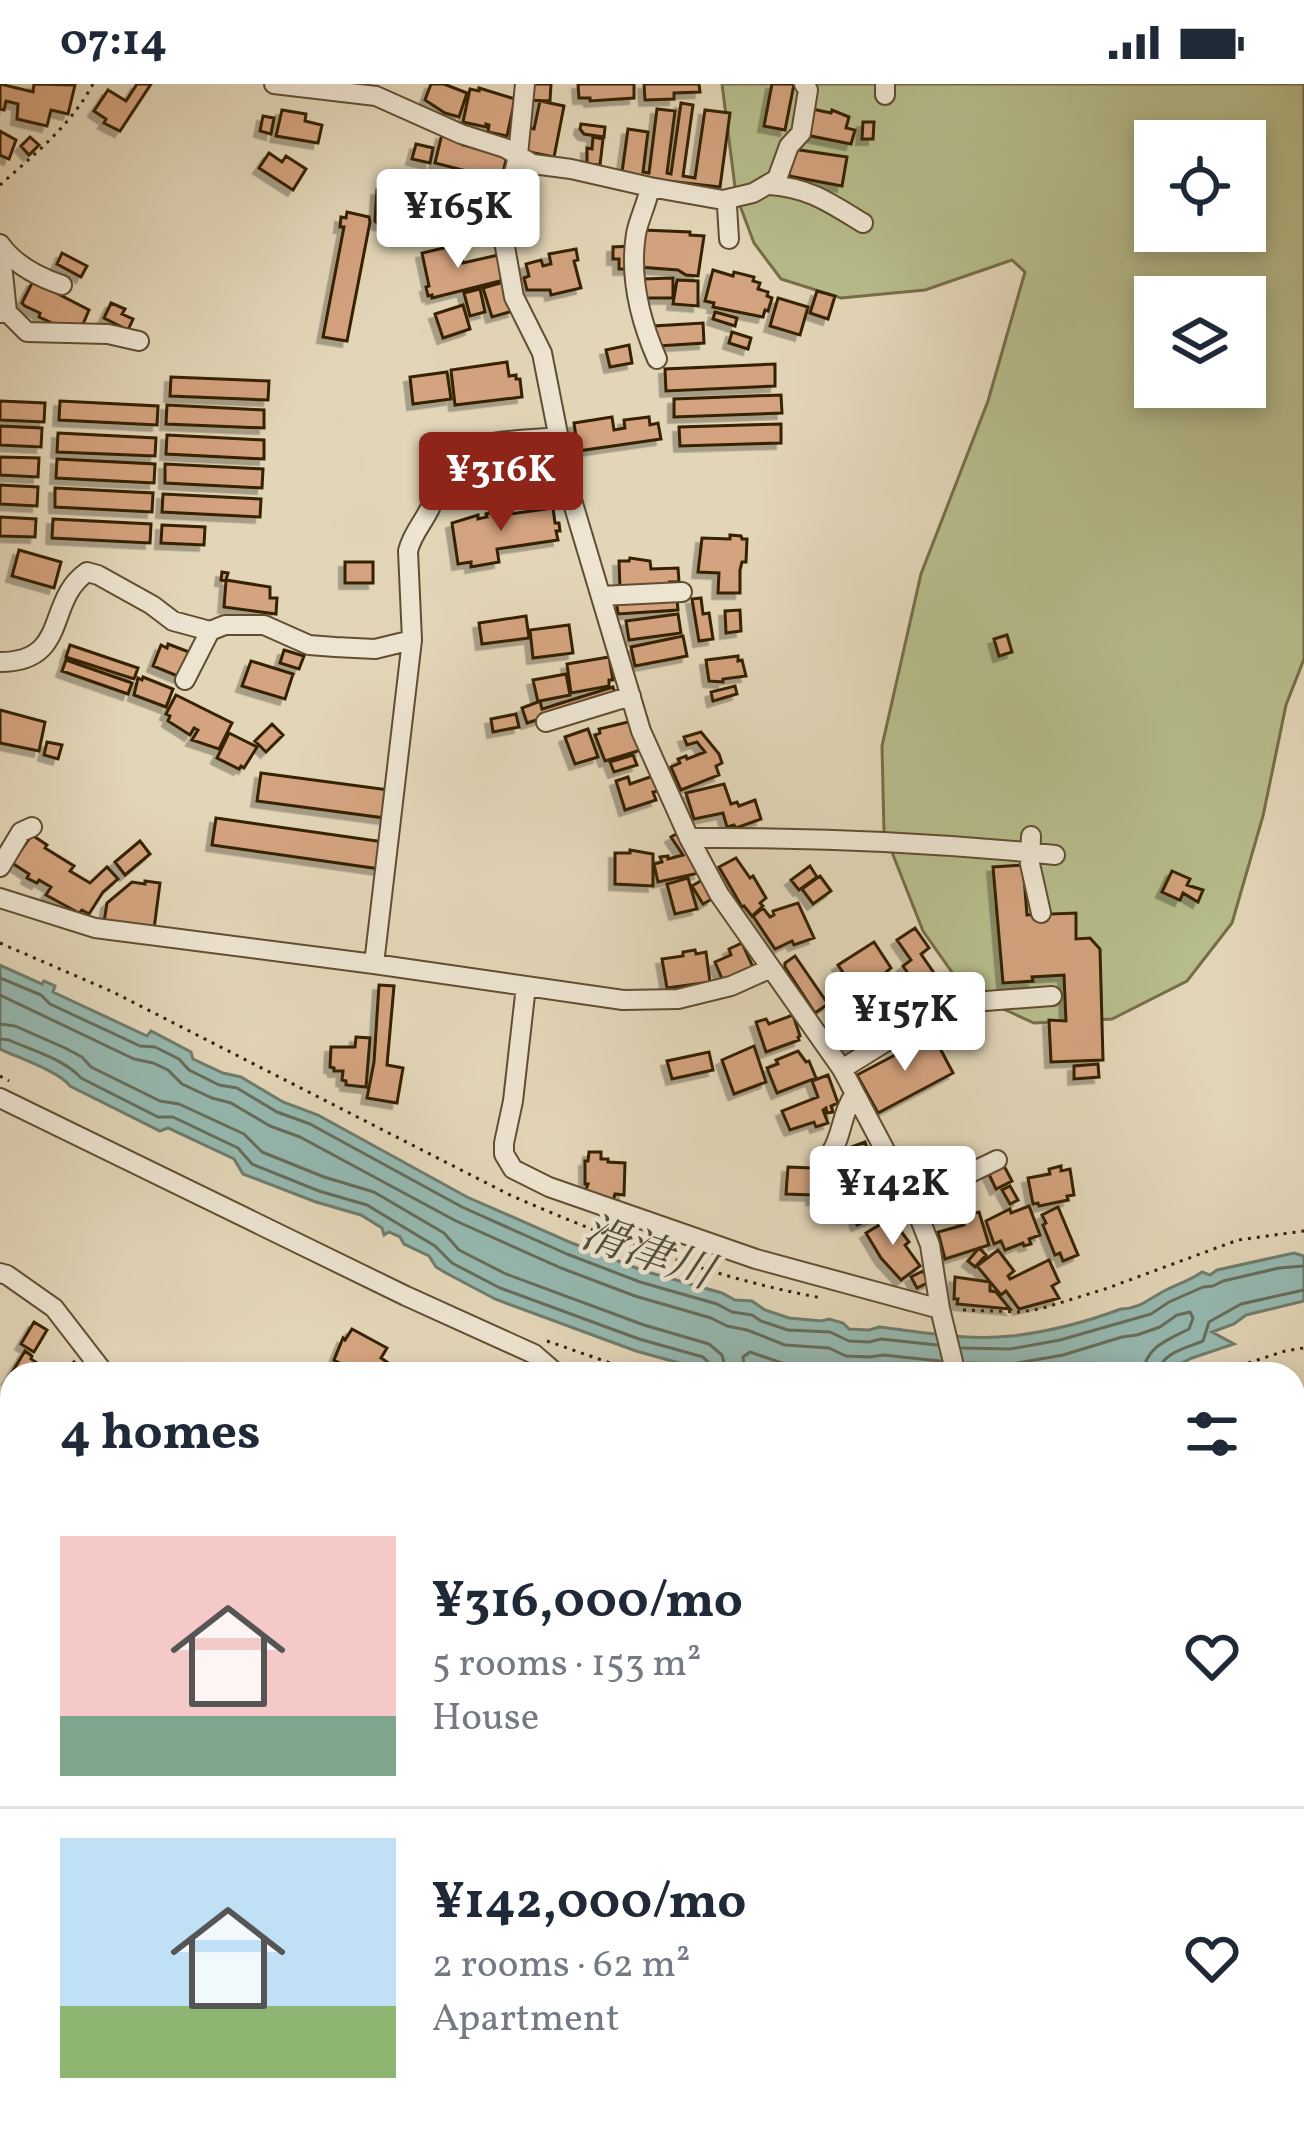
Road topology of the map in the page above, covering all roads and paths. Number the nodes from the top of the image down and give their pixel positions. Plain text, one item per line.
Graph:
1 (93, 84) edge
2 (274, 84) edge
3 (525, 84) edge
4 (804, 84) edge
5 (518, 155) junction
6 (0, 185) edge
7 (770, 185) junction
8 (650, 187) junction
9 (723, 200) junction
10 (863, 223) dead end
11 (729, 239) dead end
12 (0, 244) edge
13 (62, 285) dead end
14 (4, 312) edge
15 (139, 341) dead end
16 (657, 359) dead end
17 (559, 437) junction
18 (682, 592) dead end
19 (601, 596) junction
20 (210, 631) junction
21 (412, 640) junction
22 (0, 662) edge
23 (185, 680) dead end
24 (631, 696) junction
25 (546, 722) dead end
26 (32, 827) dead end
27 (688, 838) junction
28 (1030, 844) junction
29 (1055, 855) dead end
30 (0, 867) edge
31 (0, 898) edge
32 (1042, 913) dead end
33 (0, 943) edge
34 (374, 964) junction
35 (770, 969) junction
36 (526, 986) junction
37 (1052, 996) dead end
38 (842, 1069) junction
39 (0, 1076) edge
40 (20, 1086) dead end
41 (855, 1094) junction
42 (0, 1098) edge
43 (830, 1154) dead end
44 (997, 1160) dead end
45 (912, 1201) junction
46 (1304, 1231) edge
47 (0, 1273) edge
48 (820, 1297) dead end
49 (941, 1313) junction
50 (548, 1341) dead end
51 (1304, 1348) edge
52 (96, 1362) edge
53 (543, 1362) edge
54 (608, 1362) edge
55 (953, 1362) edge
56 (1253, 1362) edge

1 - 6 path
2 - 5 street
3 - 5 street
4 - 7 street
5 - 8 street
5 - 17 street
7 - 9 street
7 - 10 street
8 - 9 street
8 - 16 street
9 - 11 street
12 - 13 street
12 - 14 street
14 - 15 street
17 - 19 street
17 - 21 street
18 - 19 street
19 - 24 street
20 - 21 street
20 - 22 street
20 - 23 street
21 - 34 street
24 - 25 street
24 - 27 street
26 - 30 street
27 - 28 street
27 - 35 street
28 - 29 street
28 - 32 street
31 - 34 street
33 - 48 path
34 - 36 street
35 - 36 street
35 - 38 street
36 - 49 street
37 - 38 street
38 - 41 street
39 - 40 path
41 - 43 street
41 - 45 street
42 - 53 street
44 - 45 street
45 - 49 street
46 - 49 path
47 - 52 street
49 - 55 street
50 - 54 path
51 - 56 path

